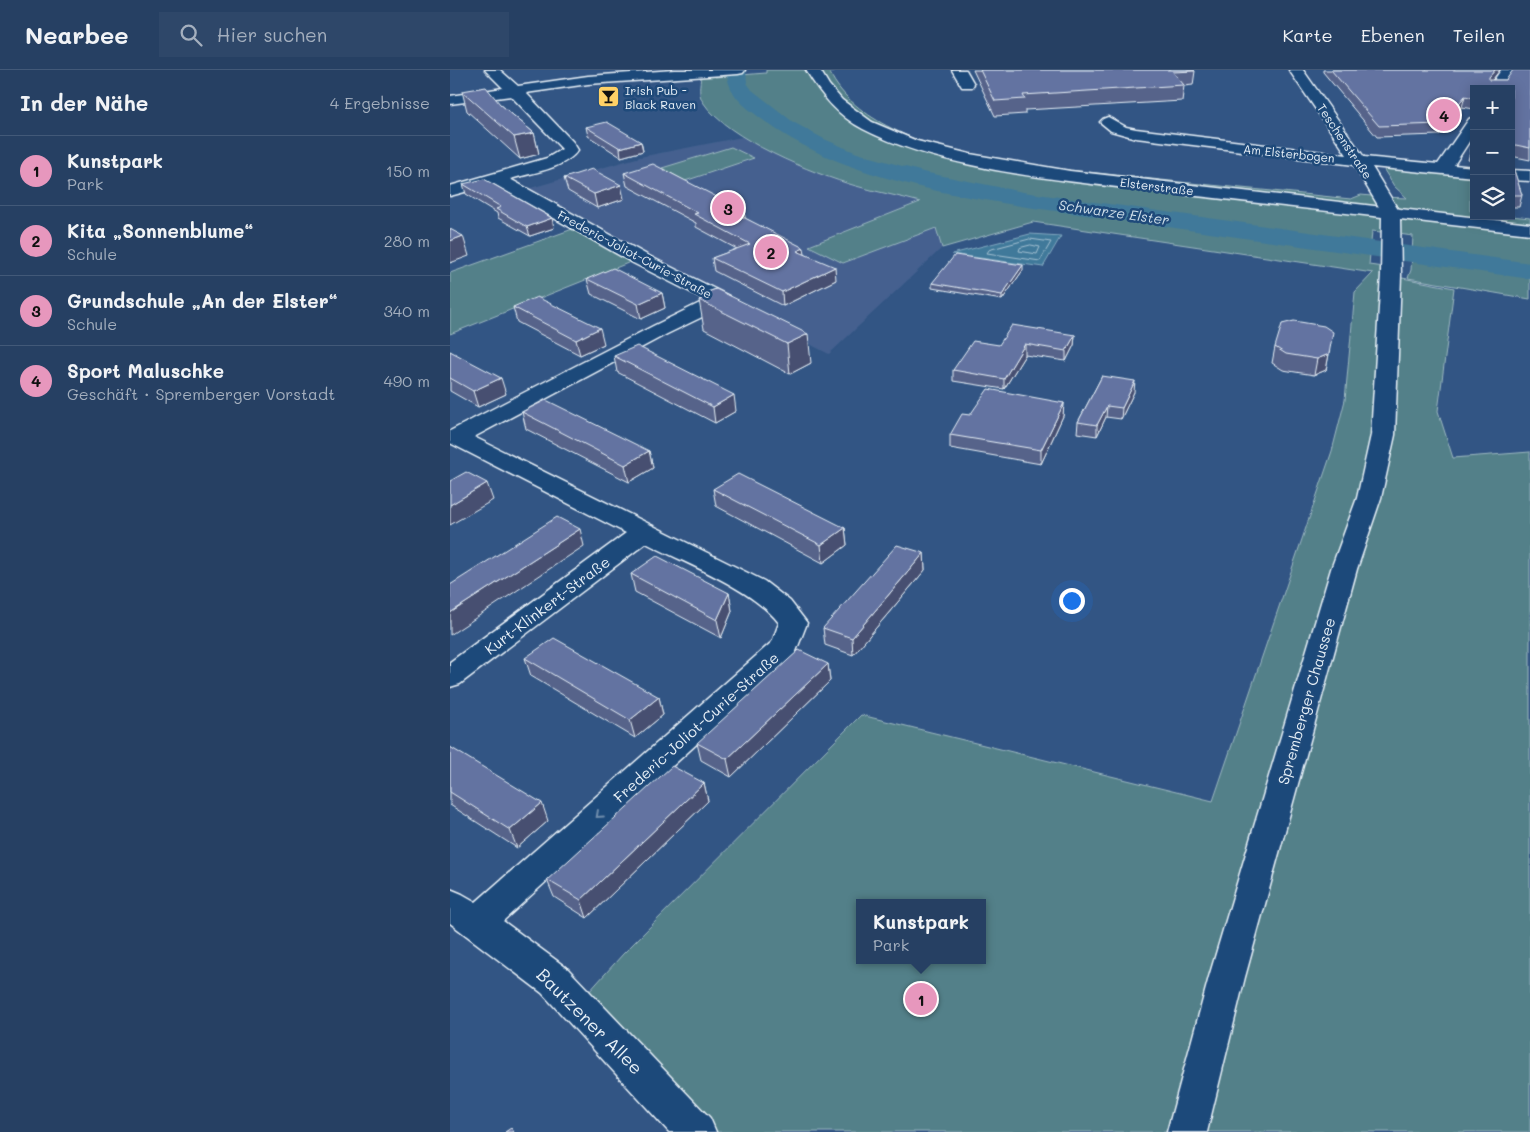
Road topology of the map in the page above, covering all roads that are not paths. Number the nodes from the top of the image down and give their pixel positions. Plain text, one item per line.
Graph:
1 (492, 70) edge
2 (738, 70) edge
3 (813, 70) edge
4 (959, 70) edge
5 (1296, 70) edge
6 (1508, 70) edge
7 (557, 71) edge
8 (589, 74) edge
9 (967, 84) dead end
10 (1498, 85) edge
11 (514, 90) junction
12 (450, 100) edge
13 (1108, 122) dead end
14 (1470, 128) edge
15 (1358, 161) junction
16 (1443, 169) junction
17 (1470, 172) edge
18 (1515, 175) edge
19 (1530, 176) edge
20 (496, 178) junction
21 (450, 191) edge
22 (1391, 212) junction
23 (1530, 229) edge
24 (453, 436) edge
25 (644, 532) junction
26 (450, 677) edge
27 (464, 913) edge
28 (696, 1132) edge
29 (1187, 1132) edge

1 - 11 street
2 - 8 street
3 - 22 street, Elsterstraße
4 - 9 street
5 - 15 street, Teschenstraße
6 - 10 street
7 - 8 street
8 - 11 street
11 - 12 street
11 - 20 street
13 - 15 street, Am Elsterbogen
14 - 16 street
15 - 16 street, Am Elsterbogen
15 - 22 street, Teschenstraße
16 - 17 street, Am Elsterbogen
18 - 19 street
20 - 21 street
20 - 24 street, Frederic-Joliot-Curie-Straße
22 - 23 street, Elsterstraße
22 - 29 street, Spremberger Chaussee
24 - 25 street, Frederic-Joliot-Curie-Straße
25 - 26 street, Kurt-Klinkert-Straße
25 -> 27 street, Frederic-Joliot-Curie-Straße
27 - 28 street, Bautzener Allee

